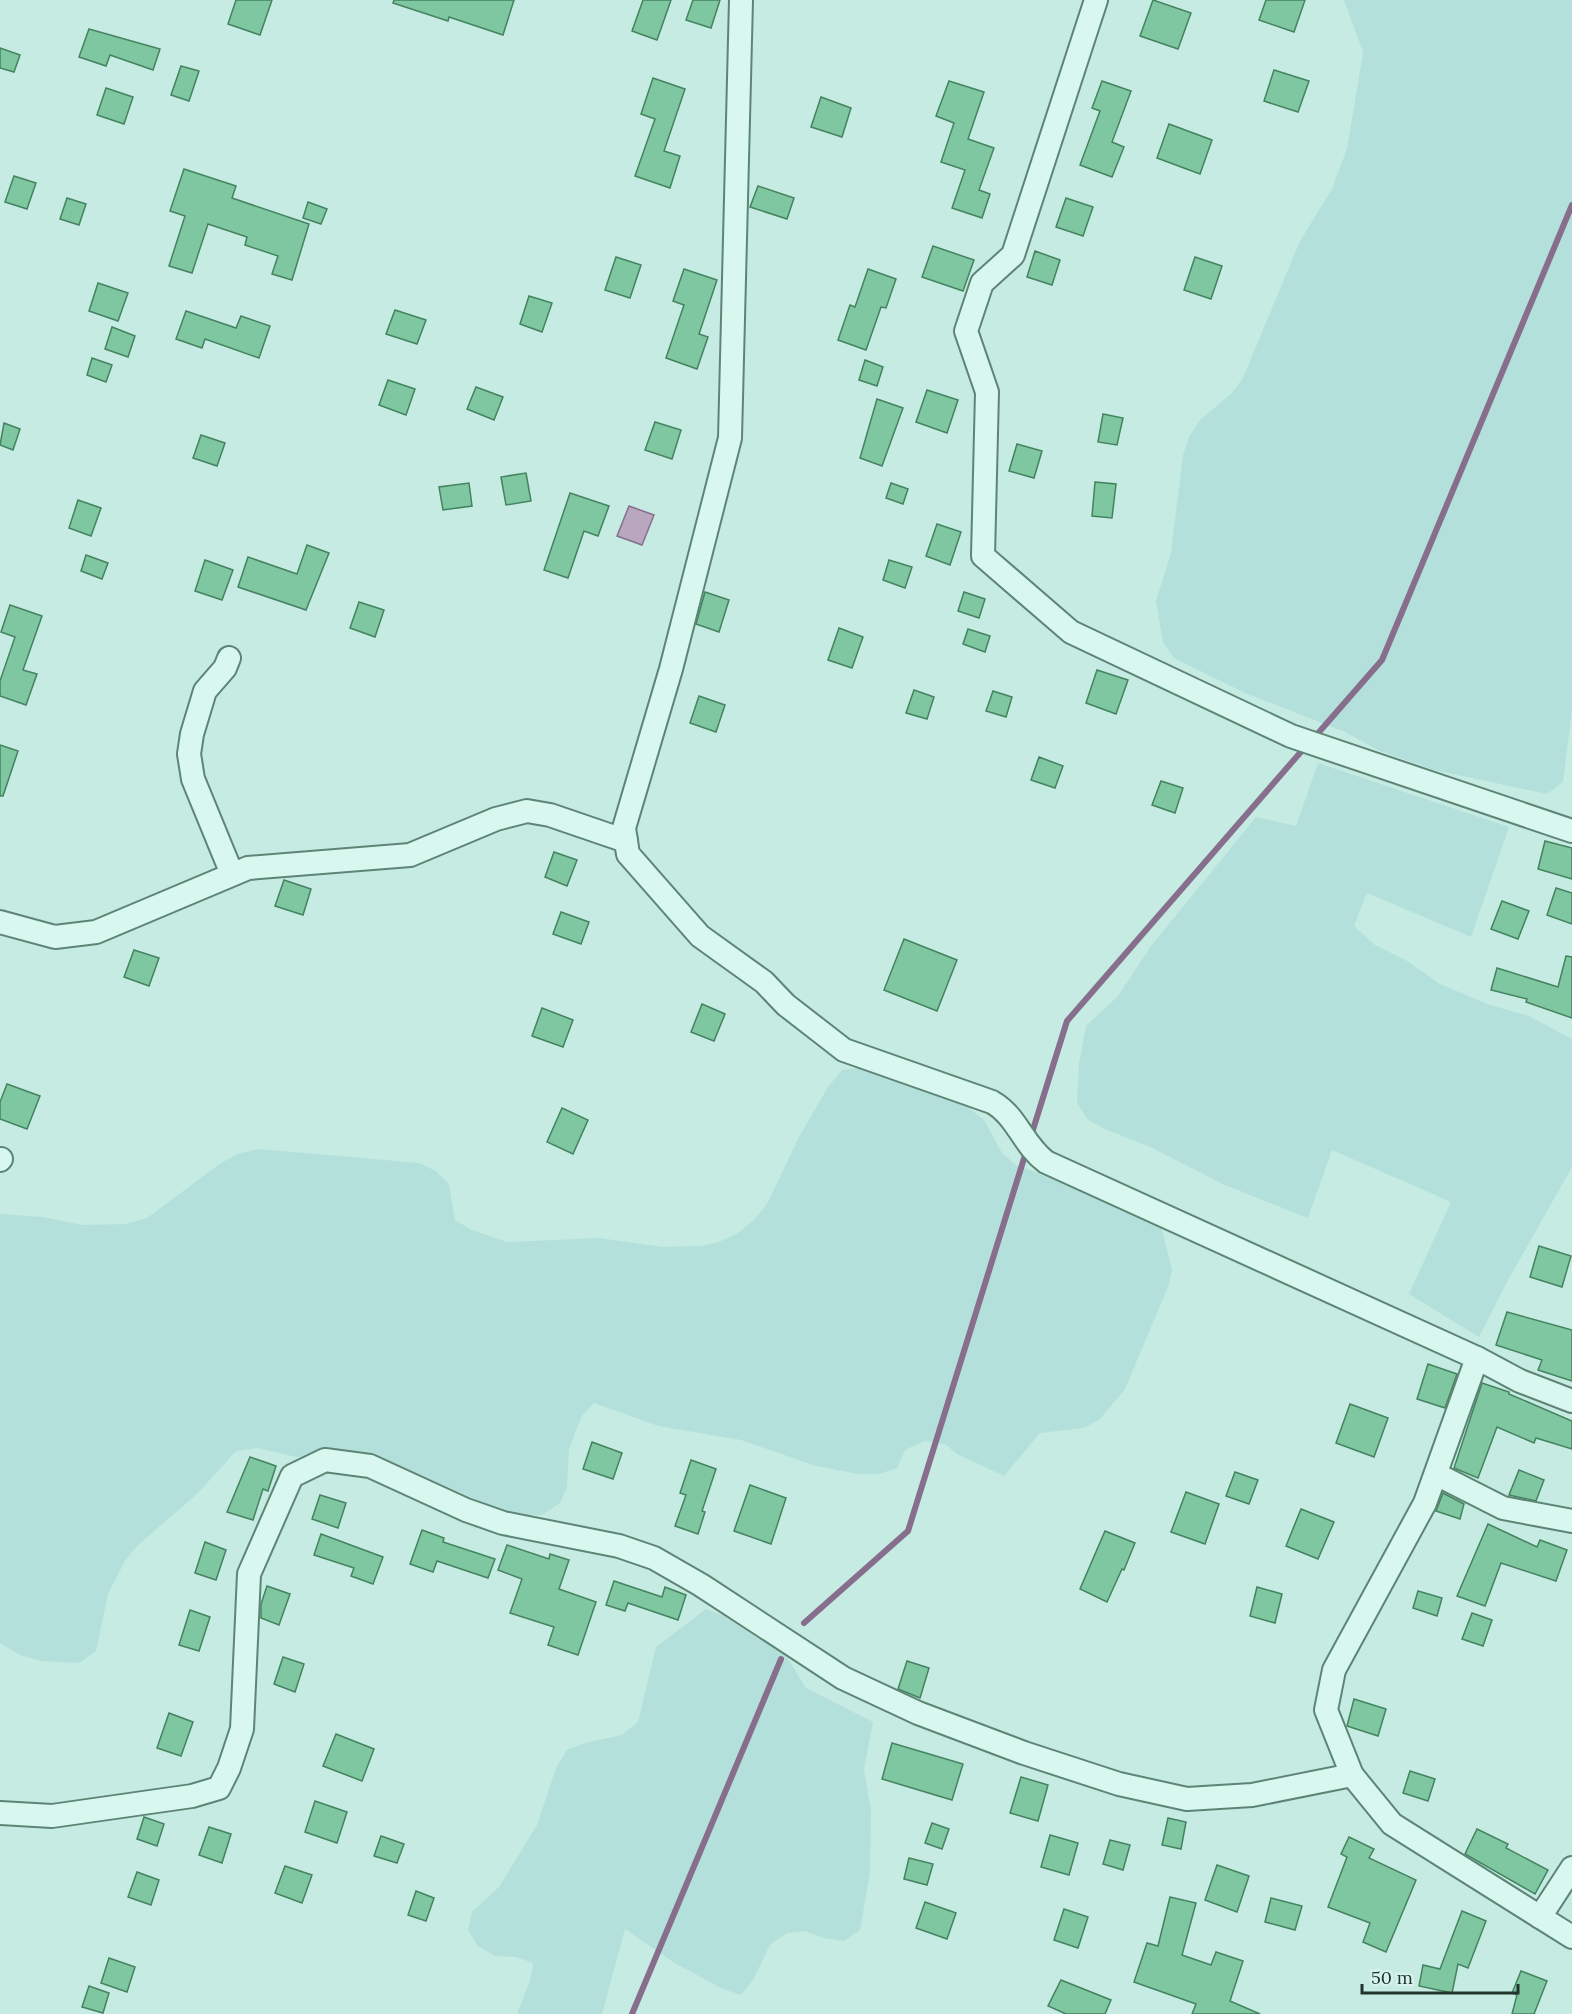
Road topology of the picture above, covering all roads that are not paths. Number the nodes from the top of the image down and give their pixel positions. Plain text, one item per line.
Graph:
1 (741, 0) edge
2 (1096, 0) edge
3 (229, 658) dead end
4 (1572, 831) edge
5 (626, 841) junction
6 (232, 874) junction
7 (0, 922) edge
8 (1477, 1358) junction
9 (1572, 1401) edge
10 (1436, 1473) junction
11 (1572, 1521) edge
12 (1352, 1775) junction
13 (0, 1813) edge
14 (1572, 1868) edge
15 (1540, 1917) junction
16 (1572, 1937) edge

1 - 5 street
2 - 4 street
3 - 6 street
5 - 6 street
5 - 8 street
6 - 7 street
8 - 9 street
8 - 10 street
10 - 11 street
10 - 12 street
12 - 13 street
12 - 15 street
14 - 15 street
15 - 16 street

